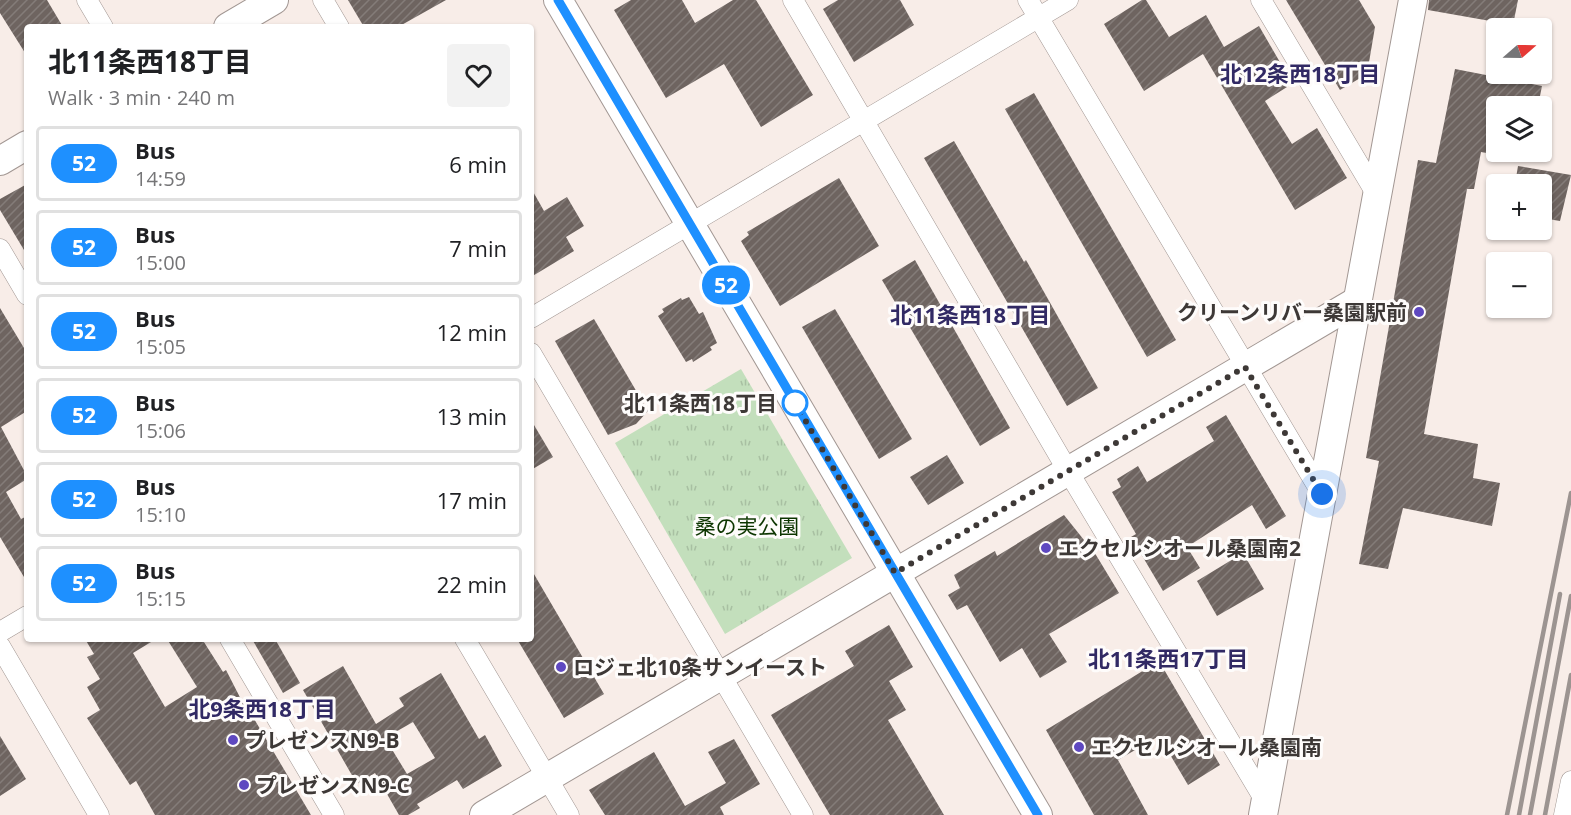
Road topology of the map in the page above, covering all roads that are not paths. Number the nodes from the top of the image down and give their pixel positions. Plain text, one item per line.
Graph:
1 (87, 0) edge
2 (274, 0) edge
3 (323, 0) edge
4 (558, 0) edge
5 (793, 0) edge
6 (1028, 0) edge
7 (1068, 0) edge
8 (1262, 0) edge
9 (1413, 0) edge
10 (1038, 18) junction
11 (101, 24) edge
12 (233, 24) edge
13 (337, 24) edge
14 (865, 121) junction
15 (24, 148) edge
16 (0, 161) edge
17 (1377, 195) junction
18 (690, 224) junction
19 (0, 249) edge
20 (24, 290) edge
21 (1358, 301) junction
22 (534, 316) edge
23 (534, 358) edge
24 (1245, 367) junction
25 (1068, 471) junction
26 (1322, 494) junction
27 (895, 573) junction
28 (24, 618) edge
29 (0, 632) edge
30 (232, 642) edge
31 (467, 642) edge
32 (0, 646) edge
33 (721, 676) junction
34 (547, 778) junction
35 (1571, 781) edge
36 (1265, 808) edge
37 (99, 815) edge
38 (334, 815) edge
39 (484, 815) edge
40 (569, 815) edge
41 (803, 815) edge
42 (1038, 815) edge
43 (1564, 815) edge

1 - 11 street
2 - 12 street
3 - 13 street
4 - 18 street
5 - 14 street
6 - 10 street
7 - 10 street
8 - 17 street
9 - 17 street
10 - 14 street
10 - 24 street
14 - 18 street
14 - 25 street
15 - 16 street
17 - 21 street
18 - 22 street
18 - 27 street
19 - 20 street
21 - 24 street
21 - 26 street
23 - 33 street
24 - 25 street
24 - 26 street
25 - 27 street
25 - 36 street
26 - 36 street
27 - 33 street
27 - 42 street
28 - 29 street
30 - 38 street
31 - 34 street
32 - 37 street
33 - 34 street
33 - 41 street
34 - 39 street
34 - 40 street
35 - 43 street

